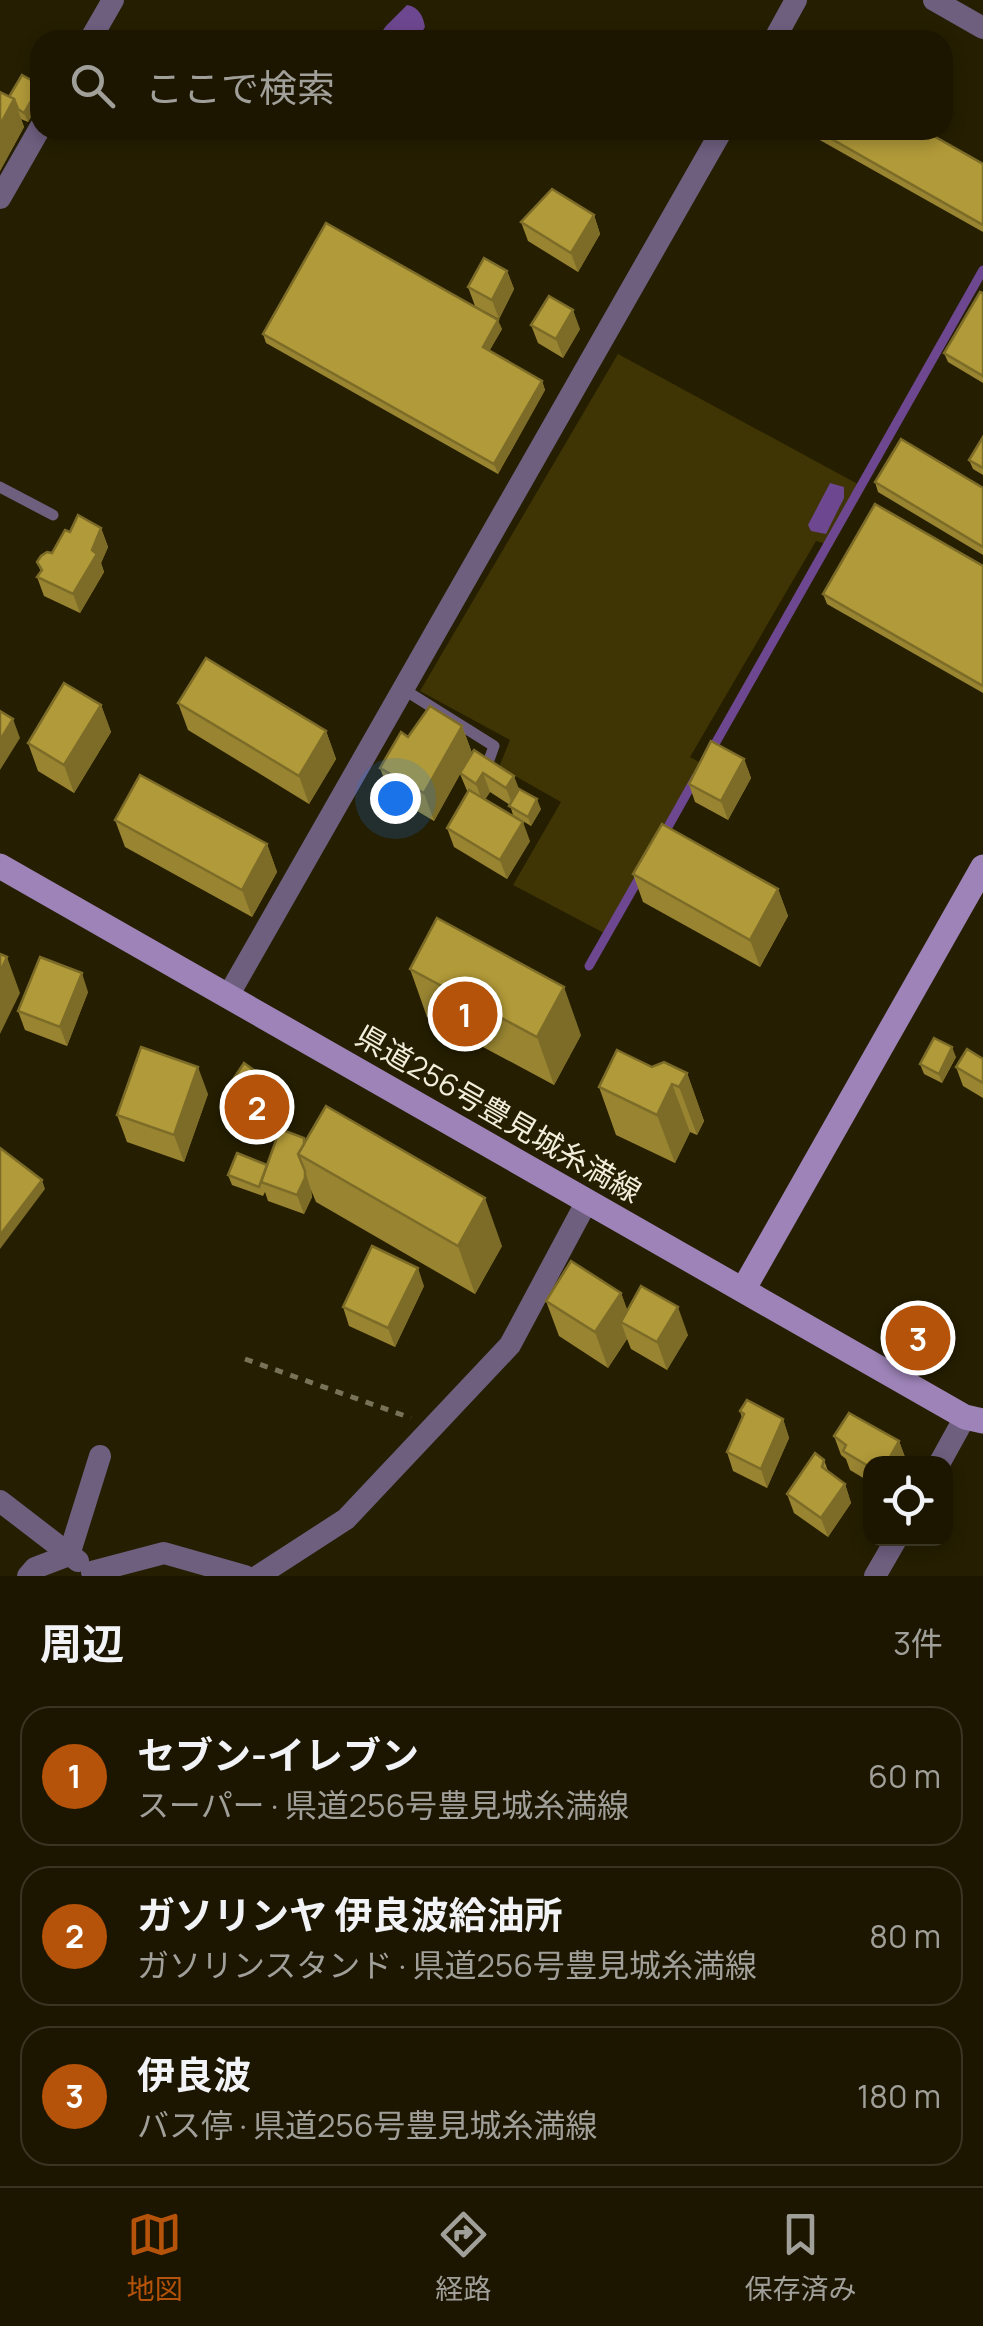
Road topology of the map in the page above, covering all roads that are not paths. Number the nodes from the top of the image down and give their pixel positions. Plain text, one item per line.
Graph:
1 (113, 0) edge
2 (796, 0) edge
3 (934, 0) edge
4 (983, 28) edge
5 (96, 30) edge
6 (780, 30) edge
7 (33, 140) edge
8 (716, 140) edge
9 (0, 198) edge
10 (0, 486) edge
11 (53, 515) dead end
12 (403, 689) junction
13 (489, 760) edge
14 (0, 866) edge
15 (983, 867) edge
16 (228, 996) junction
17 (587, 1201) junction
18 (743, 1290) junction
19 (974, 1419) edge
20 (983, 1438) edge
21 (100, 1456) dead end
22 (945, 1456) edge
23 (0, 1501) edge
24 (893, 1546) edge
25 (69, 1554) junction
26 (92, 1574) edge
27 (28, 1576) edge
28 (245, 1576) edge
29 (258, 1576) edge
30 (876, 1576) edge

1 - 5 street
2 - 6 street
3 - 4 street
7 - 9 street
8 - 12 street
10 - 11 lane
12 - 13 lane
12 - 16 street
14 - 16 main road, 県道256号豊見城糸満線
15 - 18 main road
16 - 17 main road, 県道256号豊見城糸満線
17 - 18 main road, 県道256号豊見城糸満線
17 - 29 street
18 - 19 main road, 県道256号豊見城糸満線
19 - 20 main road, 県道256号豊見城糸満線
19 - 22 street
21 - 25 street
23 - 25 street
24 - 30 street
25 - 26 street
25 - 27 street
26 - 28 street

